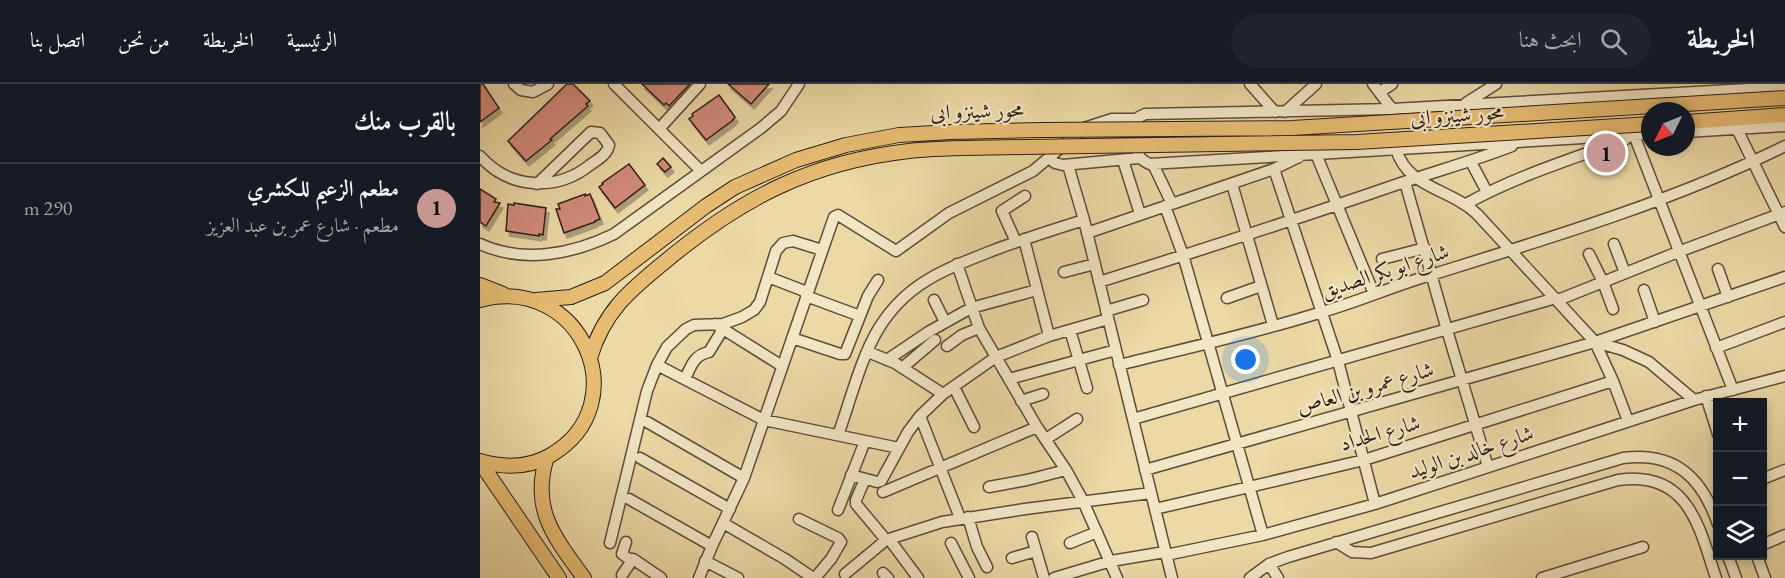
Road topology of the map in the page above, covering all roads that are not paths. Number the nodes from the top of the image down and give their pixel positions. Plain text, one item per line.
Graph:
1 (514, 84) edge
2 (548, 84) edge
3 (614, 84) edge
4 (700, 84) edge
5 (799, 84) edge
6 (1250, 84) edge
7 (1316, 84) edge
8 (1392, 84) edge
9 (1615, 84) edge
10 (1492, 85) edge
11 (1753, 86) edge
12 (1727, 87) edge
13 (1785, 87) edge
14 (1377, 88) edge
15 (1619, 96) junction
16 (1785, 98) edge
17 (1502, 103) junction
18 (1463, 105) junction
19 (1280, 108) junction
20 (1392, 110) junction
21 (1785, 115) edge
22 (1136, 119) junction
23 (1695, 121) edge
24 (1641, 125) edge
25 (1785, 126) edge
26 (659, 129) junction
27 (1737, 129) junction
28 (1695, 131) edge
29 (1641, 135) edge
30 (1634, 136) junction
31 (1523, 142) junction
32 (1785, 146) edge
33 (1396, 149) junction
34 (1316, 154) junction
35 (1304, 155) junction
36 (480, 156) edge
37 (1048, 158) junction
38 (1139, 158) junction
39 (1123, 160) junction
40 (1471, 162) junction
41 (1752, 162) junction
42 (1153, 164) junction
43 (1068, 165) junction
44 (1274, 169) junction
45 (701, 171) junction
46 (1410, 180) junction
47 (537, 184) junction
48 (1232, 184) junction
49 (1487, 192) junction
50 (1025, 196) dead end
51 (1658, 200) junction
52 (1466, 204) junction
53 (1169, 205) junction
54 (1338, 205) junction
55 (1782, 213) edge
56 (1140, 214) junction
57 (1084, 220) junction
58 (1291, 221) junction
59 (1785, 227) edge
60 (1087, 233) junction
61 (1246, 235) junction
62 (1020, 240) junction
63 (480, 244) edge
64 (1614, 244) dead end
65 (1425, 248) junction
66 (822, 250) junction
67 (1512, 250) junction
68 (1678, 252) junction
69 (1588, 254) dead end
70 (1183, 255) junction
71 (1382, 259) dead end
72 (957, 264) junction
73 (1095, 264) junction
74 (1718, 270) dead end
75 (1064, 272) dead end
76 (1625, 273) junction
77 (1432, 274) junction
78 (768, 277) junction
79 (1785, 278) edge
80 (878, 280) dead end
81 (1099, 282) junction
82 (1603, 282) junction
83 (480, 285) edge
84 (1261, 286) junction
85 (1037, 290) junction
86 (1644, 290) dead end
87 (806, 294) junction
88 (1374, 294) junction
89 (508, 295) junction
90 (1728, 297) junction
91 (1227, 298) dead end
92 (1557, 299) junction
93 (480, 300) edge
94 (536, 300) junction
95 (934, 300) dead end
96 (1143, 300) dead end
97 (1700, 307) junction
98 (971, 308) junction
99 (1613, 309) dead end
100 (1322, 312) junction
101 (1107, 315) junction
102 (860, 316) junction
103 (945, 322) junction
104 (1655, 322) junction
105 (1785, 322) edge
106 (1273, 325) junction
107 (719, 326) junction
108 (979, 328) junction
109 (1070, 330) junction
110 (1447, 330) junction
111 (1049, 336) junction
112 (792, 338) junction
113 (935, 340) dead end
114 (1208, 342) junction
115 (1595, 342) junction
116 (947, 346) dead end
117 (1716, 348) junction
118 (1116, 350) junction
119 (868, 352) junction
120 (996, 357) junction
121 (590, 358) junction
122 (887, 360) junction
123 (1079, 360) junction
124 (1338, 361) junction
125 (657, 365) junction
126 (782, 366) junction
127 (1119, 366) junction
128 (902, 368) junction
129 (1785, 378) edge
130 (685, 379) junction
131 (1009, 379) junction
132 (1462, 381) junction
133 (1613, 381) junction
134 (954, 387) junction
135 (1087, 388) dead end
136 (1733, 390) junction
137 (943, 394) junction
138 (1043, 394) dead end
139 (1223, 394) junction
140 (1706, 396) junction
141 (1694, 400) junction
142 (1021, 401) junction
143 (1351, 412) junction
144 (920, 416) junction
145 (1133, 418) junction
146 (1713, 418) edge
147 (1077, 419) dead end
148 (764, 420) junction
149 (1628, 421) junction
150 (647, 423) dead end
151 (1475, 425) junction
152 (974, 427) dead end
153 (1037, 427) junction
154 (838, 435) junction
155 (1046, 439) junction
156 (865, 441) junction
157 (1236, 444) junction
158 (899, 448) junction
159 (547, 457) junction
160 (640, 459) dead end
161 (1364, 460) junction
162 (480, 462) edge
163 (1488, 467) junction
164 (940, 468) junction
165 (1066, 470) junction
166 (1145, 470) junction
167 (1785, 470) edge
168 (851, 475) junction
169 (1767, 477) edge
170 (744, 478) junction
171 (866, 479) junction
172 (989, 487) dead end
173 (1249, 487) junction
174 (883, 492) dead end
175 (1151, 493) junction
176 (629, 499) dead end
177 (1083, 501) junction
178 (1375, 504) junction
179 (730, 509) junction
180 (1155, 509) junction
181 (838, 510) dead end
182 (1713, 512) edge
183 (964, 518) junction
184 (800, 519) dead end
185 (723, 524) junction
186 (1097, 532) junction
187 (1263, 534) junction
188 (1785, 535) edge
189 (1032, 537) dead end
190 (887, 540) junction
191 (626, 542) dead end
192 (1336, 542) junction
193 (610, 543) dead end
194 (951, 543) dead end
195 (1070, 543) dead end
196 (1767, 543) edge
197 (712, 546) junction
198 (977, 547) junction
199 (1643, 547) dead end
200 (1036, 551) junction
201 (1165, 554) junction
202 (957, 555) junction
203 (1012, 558) dead end
204 (831, 559) junction
205 (1730, 560) edge
206 (1759, 560) edge
207 (632, 561) junction
208 (705, 561) junction
209 (1111, 561) junction
210 (1269, 564) junction
211 (987, 567) dead end
212 (622, 574) dead end
213 (1077, 575) edge
214 (847, 576) edge
215 (559, 578) edge
216 (584, 578) edge
217 (661, 578) edge
218 (699, 578) edge
219 (738, 578) edge
220 (814, 578) edge
221 (918, 578) edge
222 (969, 578) edge
223 (1044, 578) edge
224 (1054, 578) edge
225 (1117, 578) edge
226 (1172, 578) edge
227 (1250, 578) edge
228 (1278, 578) edge
229 (1542, 578) edge
230 (1716, 578) edge
231 (1736, 578) edge
232 (1764, 578) edge

1 - 2 street
3 - 26 street
4 - 26 street
5 - 45 street
6 - 19 street
7 - 19 street
8 - 14 street
9 - 15 street
10 - 17 street
10 - 18 street
11 - 12 street
11 - 13 street
12 - 15 street
14 - 20 street
15 - 17 street
16 - 94 main road, محور شينزو ابى, bridge
17 - 18 street
18 - 20 street
19 - 20 street
19 - 22 street
21 - 23 main road
22 - 37 street
22 - 38 street
24 - 121 main road, محور شينزو ابى, bridge
25 - 27 street
26 - 45 street
27 - 28 street
27 - 41 street
29 - 30 street
30 - 31 street
30 - 49 street
30 - 51 street
31 - 33 street
31 - 40 street
32 - 41 street, شارع ابو بكر الصديق
33 - 34 street
33 - 46 street
34 - 35 street
34 - 54 street
35 - 42 street
35 - 44 street
36 - 47 street
37 - 43 street
37 - 66 street
38 - 39 street
38 - 42 street
39 - 43 street
39 - 56 street
40 - 46 street
40 - 49 street
41 - 51 street, شارع ابو بكر الصديق
41 - 55 street
42 - 53 street
43 - 57 street
44 - 48 street
44 - 58 street
45 - 63 street
46 - 52 street
46 - 54 street
46 - 65 street
47 - 47 street
48 - 53 street
48 - 61 street
49 - 52 street
50 - 62 street
51 - 67 street, شارع ابو بكر الصديق
51 - 68 street
52 - 67 street
53 - 56 street
53 - 70 street
54 - 58 street
54 - 88 street
55 - 59 street
55 - 68 street
56 - 60 street
57 - 60 street
57 - 62 street
58 - 61 street
58 - 100 street
60 - 73 street
61 - 70 street
61 - 84 street
62 - 72 street
62 - 85 street
64 - 76 street
65 - 71 street
65 - 77 street
66 - 78 street
66 - 87 street
67 - 77 street, شارع ابو بكر الصديق
67 - 92 street
68 - 76 street
68 - 97 street
69 - 82 street
70 - 81 street
70 - 114 street
72 - 98 street
72 - 119 street
73 - 75 street
73 - 81 street
74 - 90 street
76 - 82 street
77 - 88 street, شارع ابو بكر الصديق
77 - 110 street
78 - 87 street
78 - 107 street
79 - 90 street, شارع عمرو بن العاص
80 - 102 street
81 - 101 street
82 - 92 street
82 - 99 street
83 - 89 main road
84 - 91 street
84 - 106 street
85 - 98 street
85 - 111 street
86 - 104 street
87 - 102 street
87 - 112 street
88 - 100 street, شارع ابو بكر الصديق
89 - 93 main road
89 - 94 main road
90 - 97 street, شارع عمرو بن العاص
92 - 110 street
92 - 115 street
94 - 121 main road
95 - 103 street
96 - 101 street
97 - 104 street, شارع عمرو بن العاص
97 - 117 street
98 - 103 street
98 - 108 street
100 - 106 street, شارع ابو بكر الصديق
100 - 124 street
101 - 109 street
101 - 118 street
102 - 112 street
103 - 122 street
104 - 115 street, شارع عمرو بن العاص
105 - 117 street
106 - 114 street, شارع ابو بكر الصديق
107 - 125 street
107 - 126 street
107 - 130 street
108 - 116 street
108 - 120 street
109 - 111 street
109 - 123 street
110 - 124 street
110 - 132 street
111 - 120 street
112 - 126 street
113 - 128 street
114 - 127 street, شارع ابو بكر الصديق
114 - 139 street
115 - 132 street, شارع عمرو بن العاص
115 - 133 street
115 - 141 street
117 - 136 street
118 - 123 street
118 - 127 street
119 - 122 street
119 - 154 street
120 - 131 street
120 - 134 street
121 - 159 main road
122 - 128 street
123 - 131 street
123 - 135 street
124 - 139 street
124 - 143 street
125 - 130 street
125 - 193 street
126 - 148 street
127 - 145 street
128 - 137 street
129 - 136 street, شارع خالد بن الوليد
130 - 148 street
131 - 142 street
132 - 143 street, شارع عمرو بن العاص
132 - 151 street
133 - 149 street
133 - 151 street, شارع الحداد
134 - 137 street
134 - 152 street
136 - 140 street, شارع خالد بن الوليد
137 - 144 street
138 - 142 street
139 - 145 street
139 - 157 street
140 - 141 street, شارع خالد بن الوليد
140 - 146 street
141 - 149 street, شارع خالد بن الوليد
142 - 153 street
143 - 157 street, شارع عمرو بن العاص
143 - 161 street
144 - 158 street
144 - 164 street
145 - 166 street
147 - 155 street
148 - 154 street
148 - 170 street
149 - 163 street, شارع خالد بن الوليد
150 - 170 street
151 - 161 street, شارع الحداد
151 - 163 street
153 - 155 street
153 - 164 street
154 - 156 street
155 - 165 street
156 - 158 street
156 - 168 street
157 - 166 street, شارع عمرو بن العاص
157 - 173 street
158 - 171 street
159 - 162 main road
159 - 216 main road
160 - 179 street
161 - 173 street, شارع الحداد
161 - 178 street
162 - 215 main road
163 - 178 street, شارع خالد بن الوليد
164 - 174 street
164 - 183 street
165 - 172 street
165 - 177 street
166 - 175 street
167 - 169 street
168 - 171 street
168 - 181 street
170 - 179 street
171 - 190 street
173 - 180 street, شارع الحداد
173 - 187 street
175 - 177 street
175 - 180 street
176 - 197 street
177 - 183 street
177 - 186 street
178 - 187 street, شارع خالد بن الوليد
179 - 185 street
180 - 201 street
182 - 192 street
183 - 190 street
183 - 198 street
184 - 204 street
185 - 197 street
185 - 220 street
186 - 195 street
186 - 209 street
187 - 201 street, شارع خالد بن الوليد
188 - 196 street
189 - 200 street
190 - 214 street
190 - 221 street
191 - 207 street
192 - 210 street
192 - 230 street
194 - 202 street
197 - 208 street
198 - 202 street
198 - 211 street
199 - 229 street
200 - 203 street
200 - 223 street
201 - 209 street, شارع خالد بن الوليد
201 - 226 street
202 - 222 street
204 - 214 street
204 - 220 street
205 - 231 street
206 - 232 street
207 - 212 street
207 - 217 street
208 - 218 street
208 - 219 street
209 - 213 street, شارع خالد بن الوليد
209 - 225 street
210 - 227 street
210 - 228 street
213 - 224 street, شارع خالد بن الوليد

